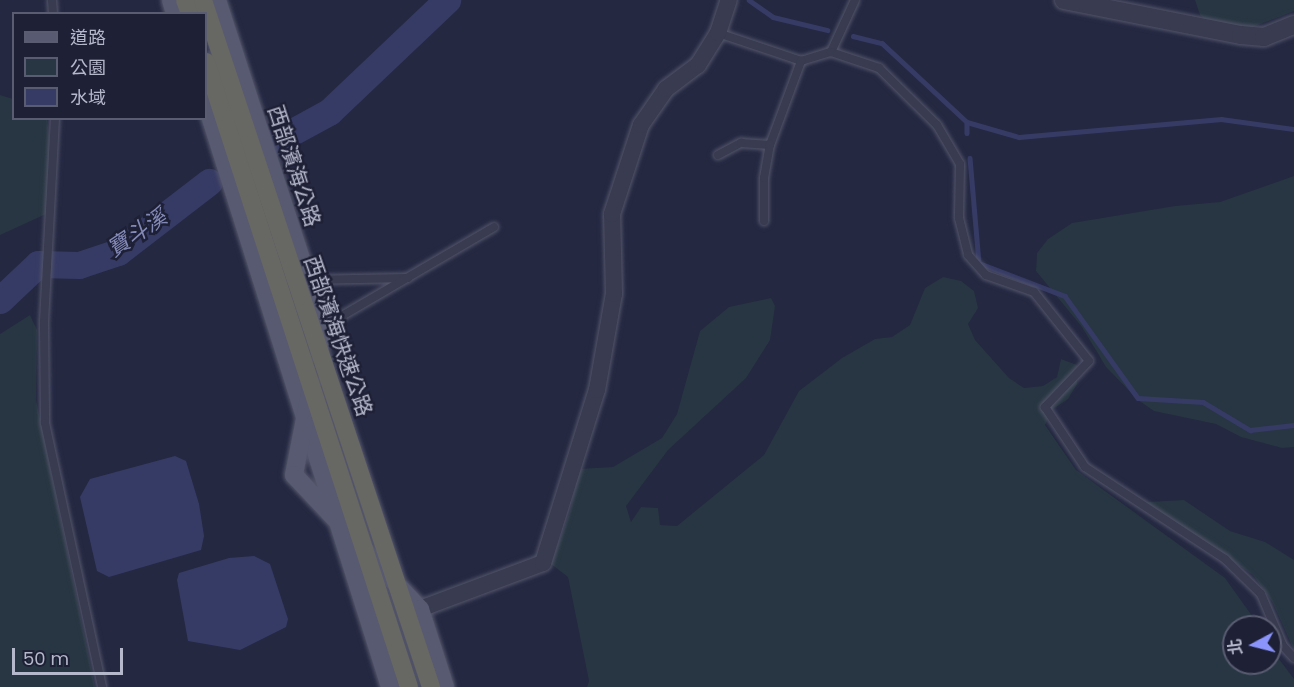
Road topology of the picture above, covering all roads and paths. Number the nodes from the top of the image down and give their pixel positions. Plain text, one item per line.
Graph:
1 (217, 0) edge
2 (729, 0) edge
3 (855, 0) edge
4 (1064, 0) edge
5 (207, 14) edge
6 (1294, 25) edge
7 (718, 33) junction
8 (831, 52) junction
9 (801, 61) junction
10 (207, 65) edge
11 (207, 106) edge
12 (55, 120) edge
13 (770, 145) junction
14 (718, 155) dead end
15 (764, 221) dead end
16 (494, 227) dead end
17 (269, 229) junction
18 (411, 278) junction
19 (307, 280) junction
20 (323, 327) junction
21 (420, 609) junction
22 (1294, 658) edge
23 (102, 687) edge
24 (390, 687) edge
25 (409, 687) edge
26 (431, 687) edge
27 (445, 687) edge

1 - 19 main road, 西部濱海公路
2 - 7 street
3 - 8 lane
4 - 6 street
5 - 17 highway, 西部濱海快速公路
7 - 9 lane
7 - 21 street
8 - 9 lane
8 - 22 lane
9 - 13 lane
10 - 17 highway, 西部濱海快速公路
11 - 24 main road
12 - 23 lane
13 - 14 lane
13 - 15 lane
16 - 18 lane
17 - 25 highway, 西部濱海快速公路
17 - 26 highway, 西部濱海快速公路
18 - 19 lane
18 - 20 lane
19 - 20 main road, 西部濱海公路
20 - 21 main road, 西部濱海公路
21 - 27 main road, 西部濱海公路

